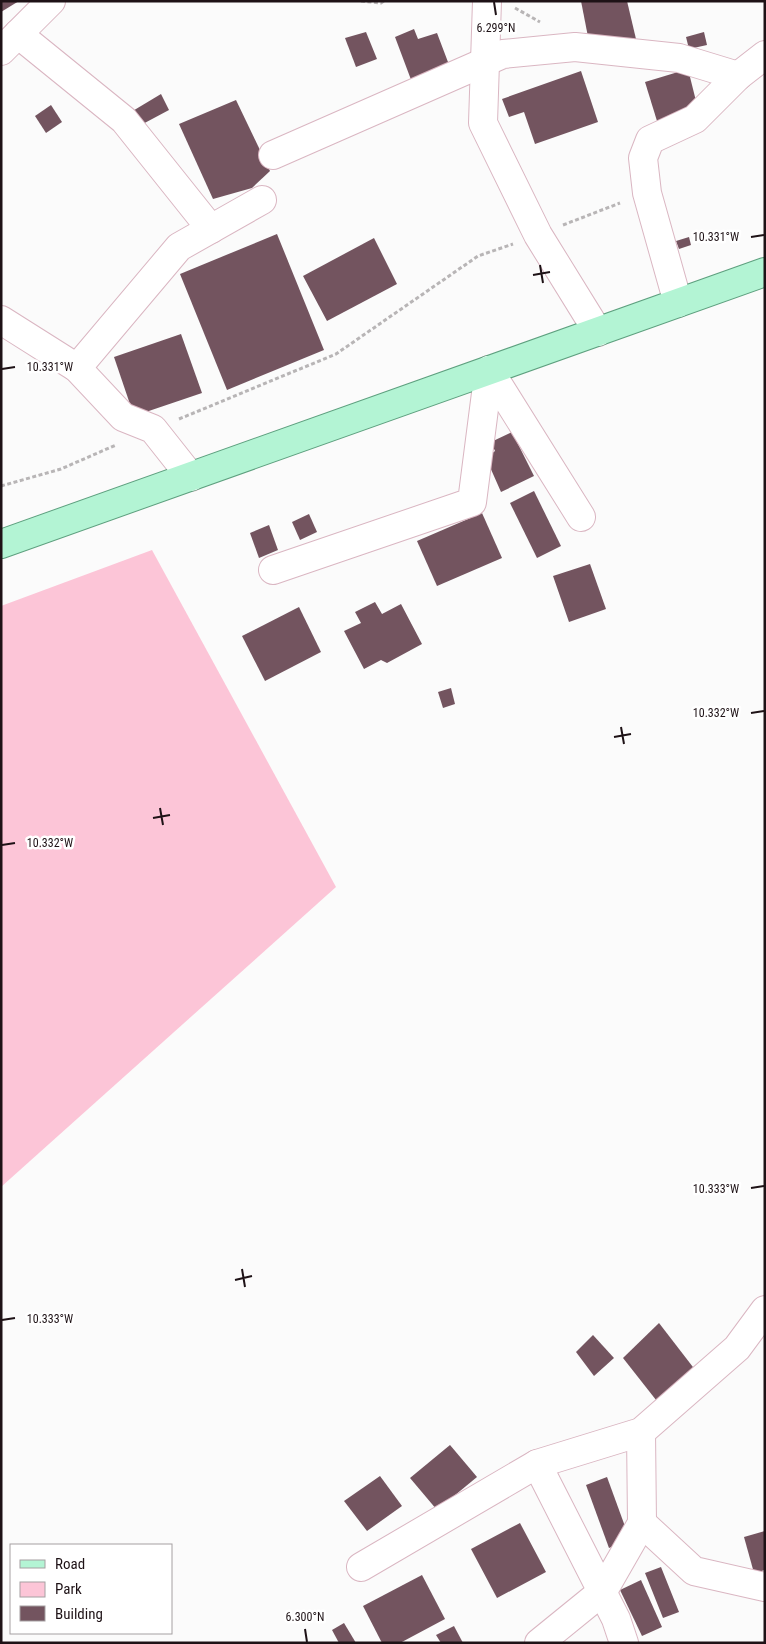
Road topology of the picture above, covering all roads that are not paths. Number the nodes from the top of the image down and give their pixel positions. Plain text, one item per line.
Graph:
1 (50, 1) edge
2 (487, 1) edge
3 (10, 42) edge
4 (765, 55) edge
5 (485, 62) junction
6 (738, 76) junction
7 (273, 155) dead end
8 (262, 200) dead end
9 (211, 229) junction
10 (765, 272) edge
11 (678, 303) junction
12 (1, 320) edge
13 (598, 332) junction
14 (76, 368) junction
15 (489, 370) junction
16 (191, 477) junction
17 (580, 517) dead end
18 (1, 544) edge
19 (273, 570) dead end
20 (765, 1310) edge
21 (641, 1432) junction
22 (537, 1464) junction
23 (642, 1522) junction
24 (360, 1566) dead end
25 (765, 1587) edge
26 (603, 1591) junction
27 (539, 1643) edge
28 (624, 1643) edge

1 - 3 street
2 - 5 street
3 - 9 street
4 - 6 street
5 - 6 street
5 - 7 street
5 - 13 street
6 - 11 street
8 - 9 street
9 - 14 street
10 - 11 main road
11 - 13 main road
12 - 14 street
13 - 15 main road
14 - 16 street
15 - 16 main road
15 - 17 street
15 - 19 street
16 - 18 main road
20 - 21 street
21 - 22 street
21 - 23 street
22 - 24 street
22 - 26 street
23 - 25 street
23 - 26 street
26 - 27 street
26 - 28 street

